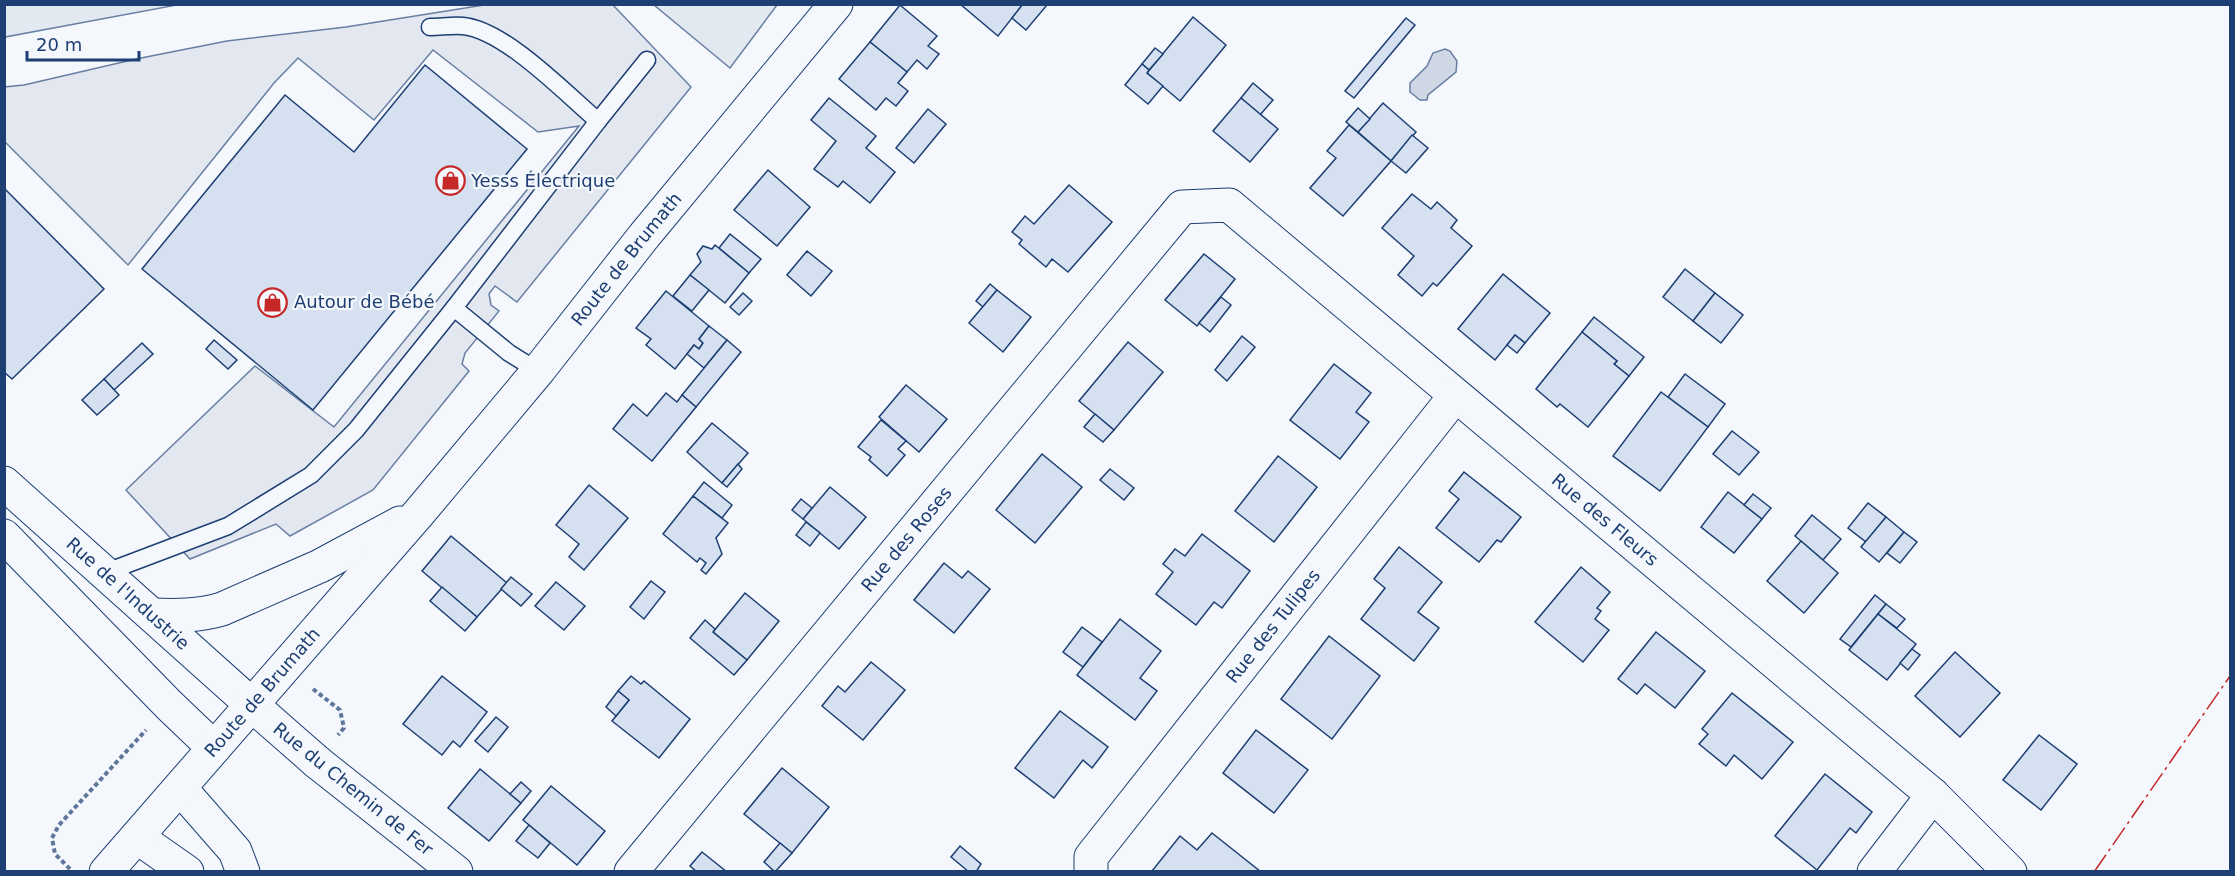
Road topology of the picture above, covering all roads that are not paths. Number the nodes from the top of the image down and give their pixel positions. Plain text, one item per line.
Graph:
1 (836, 4) edge
2 (430, 27) dead end
3 (647, 60) dead end
4 (598, 121) junction
5 (1182, 207) joint
6 (454, 308) junction
7 (537, 371) junction
8 (1455, 396) junction
9 (4, 483) edge
10 (418, 514) junction
11 (4, 536) edge
12 (104, 573) junction
13 (152, 615) junction
14 (252, 705) junction
15 (214, 748) junction
16 (180, 788) junction
17 (1933, 795) junction
18 (137, 837) junction
19 (1091, 864) edge
20 (106, 872) edge
21 (122, 872) edge
22 (187, 872) edge
23 (243, 872) edge
24 (456, 872) edge
25 (631, 872) edge
26 (1874, 872) edge
27 (2010, 872) edge

1 - 7 street, Route de Brumath
2 - 4 lane
3 - 4 lane
4 - 6 lane
5 - 8 street, Rue des Fleurs
5 - 25 street, Rue des Roses
6 - 7 lane
6 - 12 lane
7 - 10 street, Route de Brumath
8 - 17 street, Rue des Fleurs
8 - 19 street, Rue des Tulipes
9 - 12 street, Rue de l'Industrie
10 - 13 street, Route de Brumath
10 - 14 street, Route de Brumath
11 - 15 street
12 - 13 street, Rue de l'Industrie
13 - 14 street, Rue de l'Industrie
14 - 15 street, Route de Brumath
14 - 24 street, Rue du Chemin de Fer
15 - 16 street, Route de Brumath
16 - 18 street, Route de Brumath
16 - 23 street
17 - 26 street
17 - 27 street, Rue des Fleurs
18 - 20 street, Route de Brumath
18 - 21 lane
18 - 22 street

